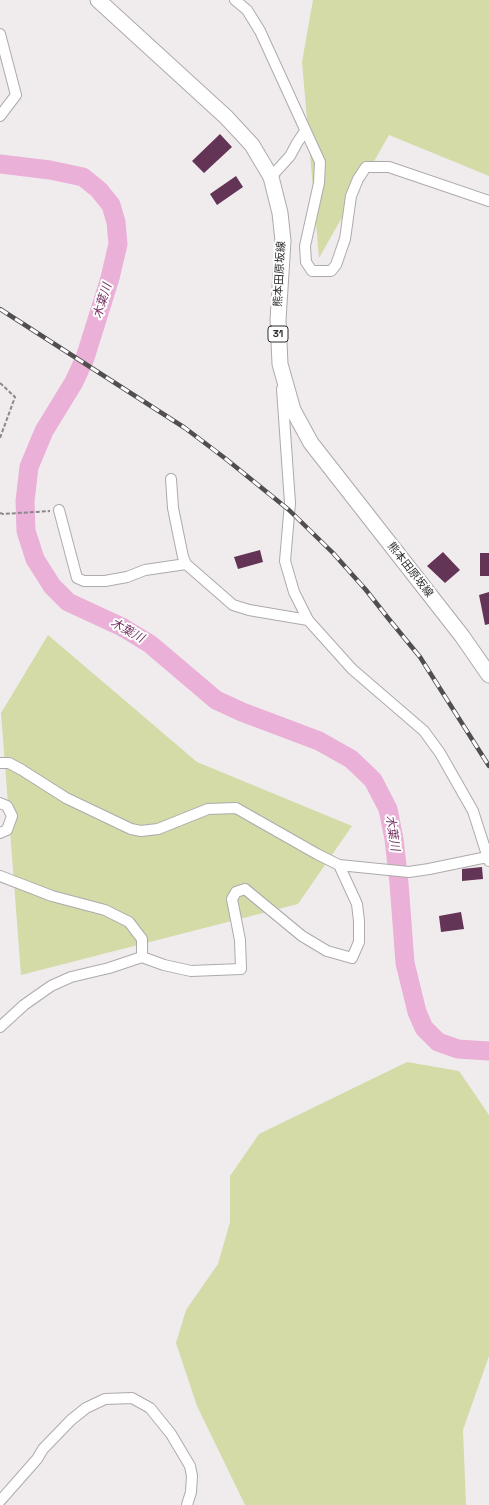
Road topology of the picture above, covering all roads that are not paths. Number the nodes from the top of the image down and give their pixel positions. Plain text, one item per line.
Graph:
1 (98, 0) edge
2 (235, 0) edge
3 (0, 34) edge
4 (0, 116) edge
5 (305, 131) junction
6 (271, 177) junction
7 (489, 201) edge
8 (280, 364) junction
9 (171, 479) dead end
10 (59, 510) road end
11 (186, 564) junction
12 (308, 620) junction
13 (489, 675) edge
14 (0, 763) edge
15 (0, 803) edge
16 (0, 833) edge
17 (488, 859) edge
18 (339, 865) junction
19 (0, 876) edge
20 (142, 957) junction
21 (0, 1027) edge
22 (0, 1501) edge
23 (187, 1505) edge

1 - 6 main road, 熊本田原坂線 / 31
2 - 5 street
3 - 4 street
5 - 6 street
5 - 7 street
6 - 8 main road, 熊本田原坂線 / 31
8 - 12 street
8 - 13 main road, 熊本田原坂線 / 31
9 - 11 street
10 - 11 street
11 - 12 street
12 - 17 street
14 - 18 street
15 - 16 street
17 - 18 street
18 - 20 street
19 - 20 street
20 - 21 street
22 - 23 street

